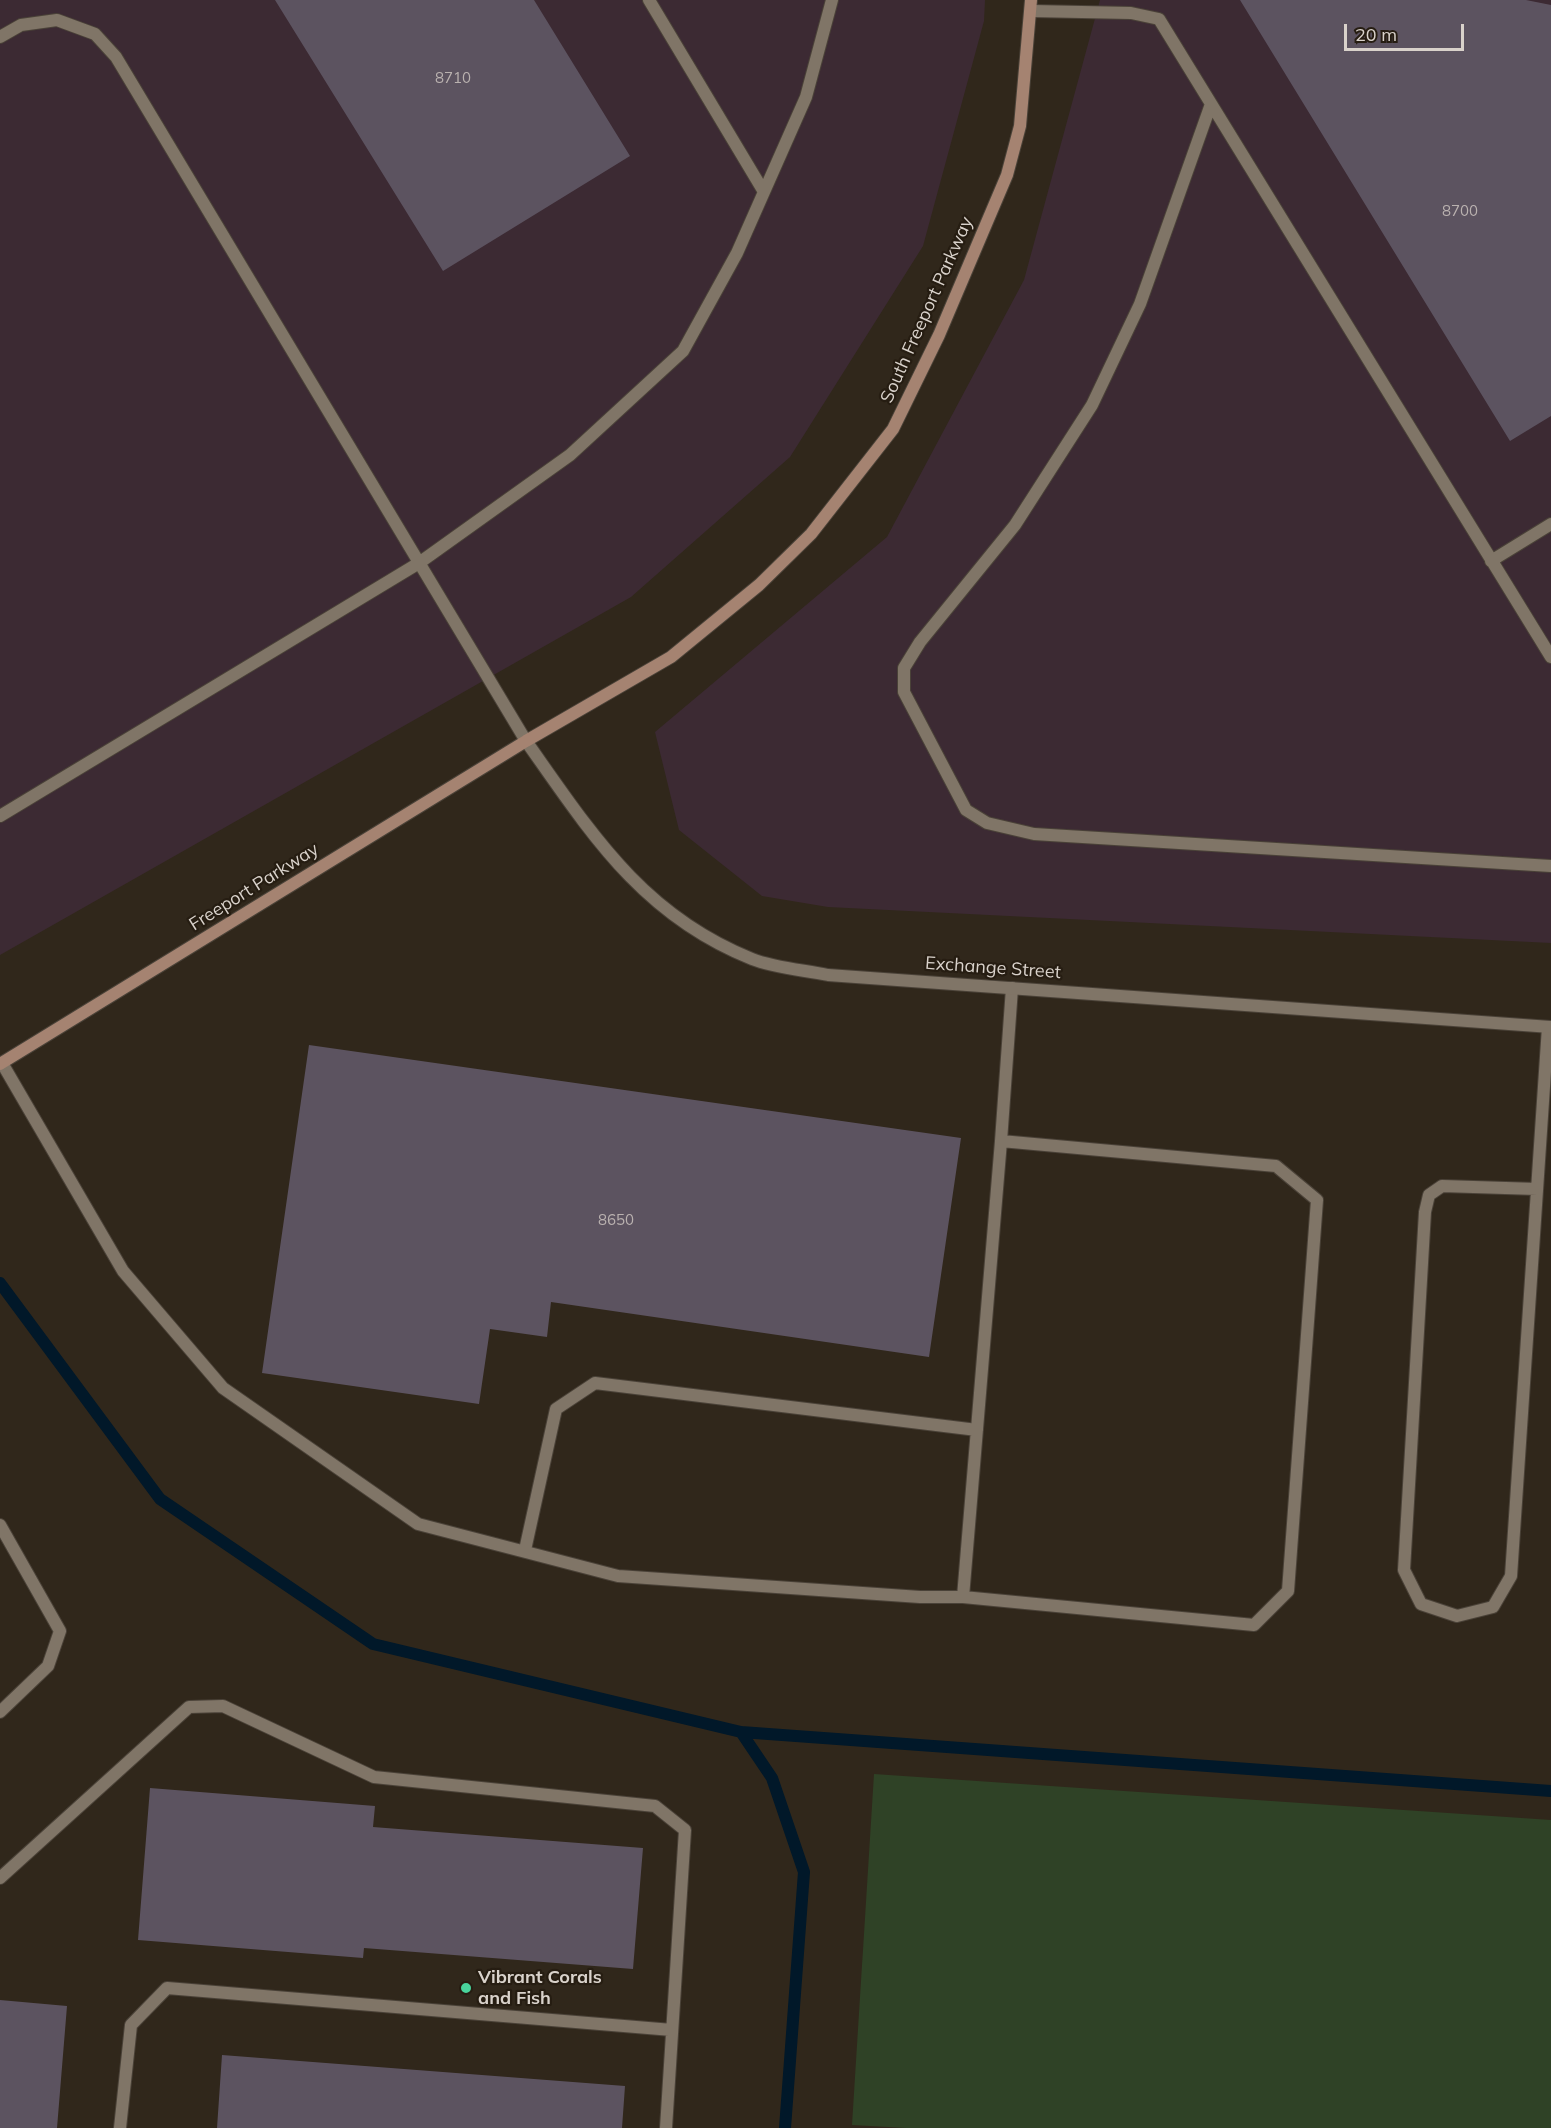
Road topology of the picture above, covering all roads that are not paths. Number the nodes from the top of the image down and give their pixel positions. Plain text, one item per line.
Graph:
1 (649, 0) edge
2 (832, 0) edge
3 (1033, 4) edge
4 (0, 37) edge
5 (1211, 104) junction
6 (764, 192) junction
7 (1551, 524) edge
8 (1491, 561) junction
9 (419, 563) junction
10 (1551, 657) edge
11 (526, 741) junction
12 (0, 816) edge
13 (1551, 866) edge
14 (1012, 988) junction
15 (1550, 1027) edge
16 (1, 1063) edge
17 (1001, 1141) junction
18 (1537, 1189) junction
19 (976, 1430) junction
20 (0, 1525) edge
21 (525, 1550) junction
22 (963, 1597) junction
23 (0, 1712) edge
24 (0, 1878) edge
25 (672, 2030) junction
26 (120, 2128) edge
27 (666, 2128) edge

1 - 6 street
2 - 6 street
3 - 5 street
3 - 11 main road, South Freeport Parkway
4 - 9 street, Exchange Street
5 - 8 street
5 - 13 street
6 - 9 street
7 - 8 street
8 - 10 street
9 - 11 street, Exchange Street
9 - 12 street
11 - 14 street, Exchange Street
11 - 16 main road, Freeport Parkway
14 - 15 street, Exchange Street
14 - 17 street
15 - 18 street
16 - 21 street
17 - 19 street
17 - 22 street
18 - 18 street
19 - 21 street
19 - 22 street
20 - 23 street
21 - 22 street
24 - 25 street
25 - 26 street
25 - 27 street

